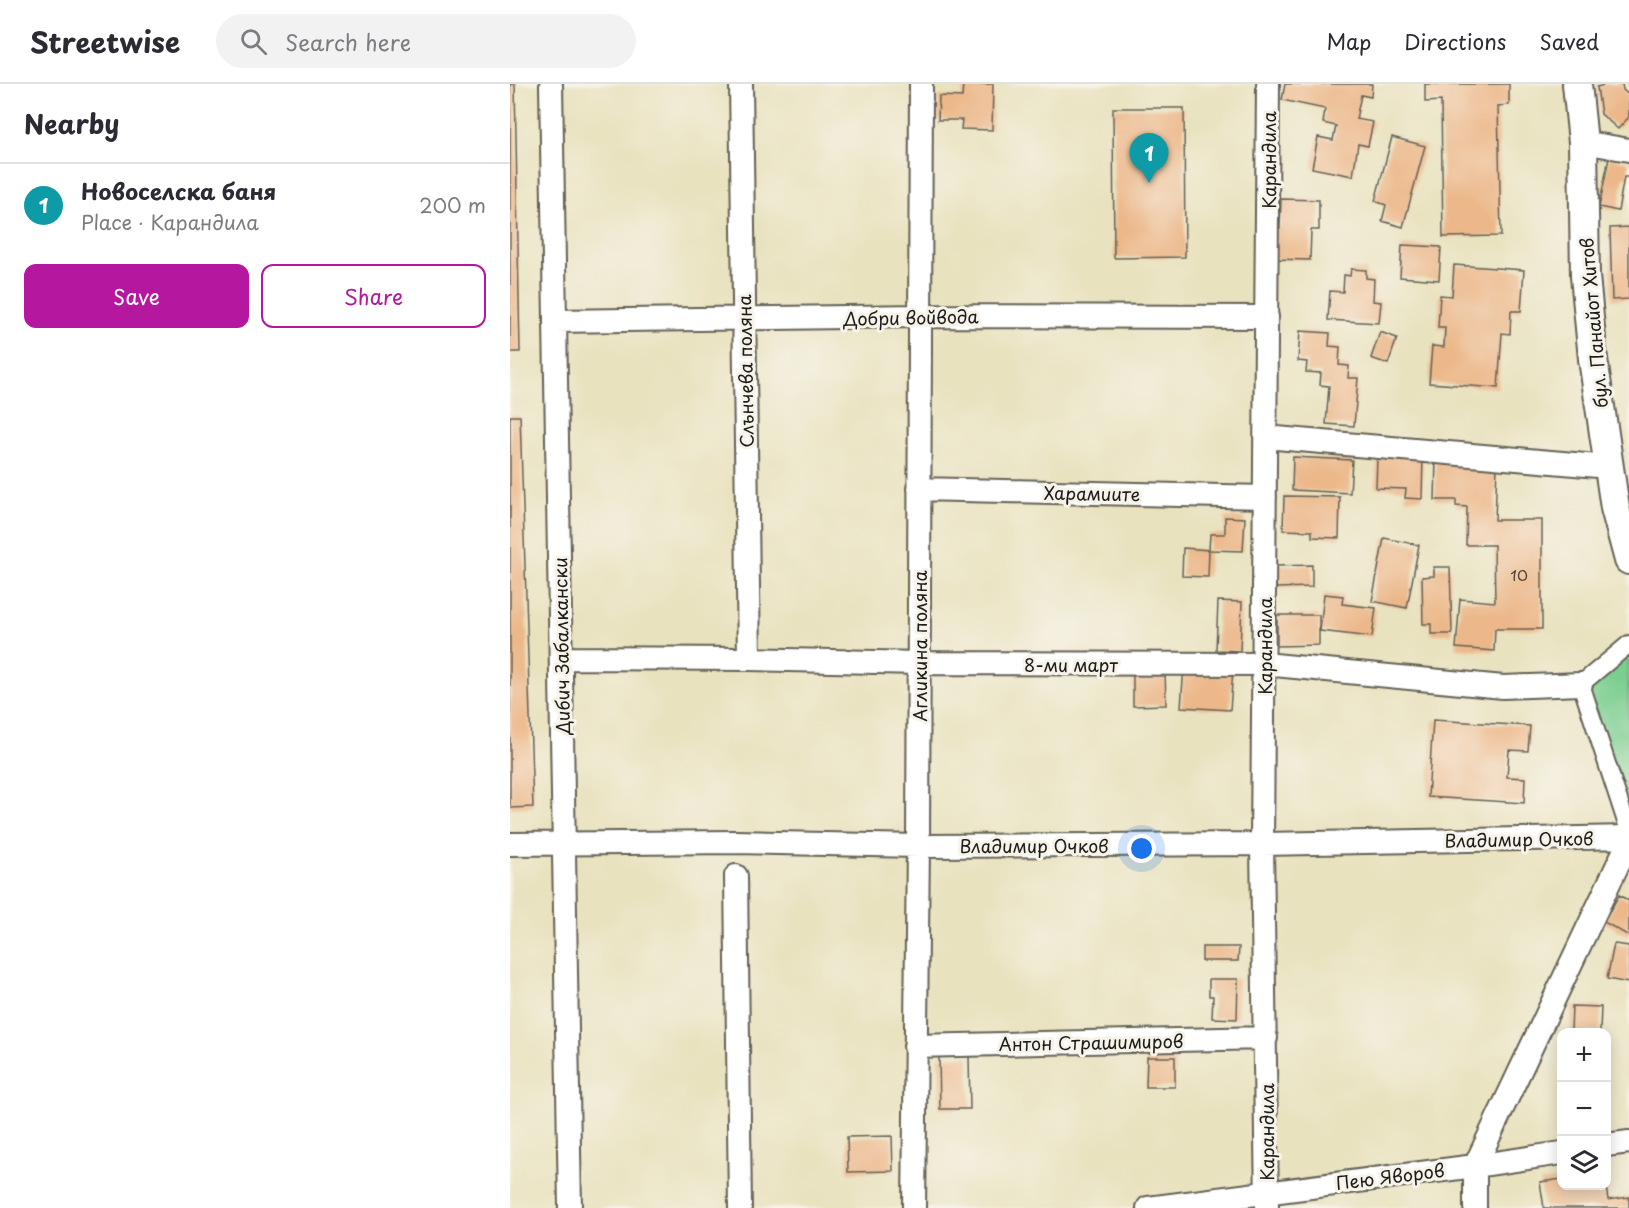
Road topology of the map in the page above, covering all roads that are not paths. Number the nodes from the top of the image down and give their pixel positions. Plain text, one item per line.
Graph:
1 (551, 84) edge
2 (741, 84) edge
3 (921, 84) edge
4 (1268, 84) edge
5 (1577, 84) edge
6 (1583, 142) junction
7 (1629, 150) edge
8 (920, 316) junction
9 (1266, 316) junction
10 (744, 320) junction
11 (555, 321) junction
12 (1265, 436) junction
13 (1609, 467) junction
14 (919, 489) junction
15 (1265, 497) junction
16 (1629, 560) edge
17 (1629, 644) edge
18 (561, 658) junction
19 (749, 659) junction
20 (919, 663) junction
21 (1264, 664) junction
22 (1581, 684) junction
23 (1629, 831) edge
24 (1629, 839) edge
25 (510, 844) edge
26 (565, 844) junction
27 (1262, 844) junction
28 (918, 846) junction
29 (736, 876) dead end
30 (1266, 1038) junction
31 (915, 1046) junction
32 (1629, 1142) edge
33 (1611, 1144) edge
34 (1557, 1153) edge
35 (1475, 1166) junction
36 (1267, 1200) edge
37 (570, 1208) edge
38 (740, 1208) edge
39 (914, 1208) edge
40 (1148, 1208) edge
41 (1474, 1208) edge

1 - 11 street, Дибич Забалкански
2 - 10 street, Слънчева поляна
3 - 8 street, Агликина поляна
4 - 9 street, Карандила
5 - 6 street, бул. Панайот Хитов
6 - 7 street
6 - 13 street, бул. Панайот Хитов
8 - 9 street, Добри войвода
8 - 10 street, Добри войвода
8 - 14 street, Агликина поляна
9 - 12 street, Карандила
10 - 11 street, Добри войвода
10 - 19 street, Слънчева поляна
11 - 18 street, Дибич Забалкански
12 - 13 street
12 - 15 street, Карандила
13 - 16 street, бул. Панайот Хитов
14 - 15 street, Харамиите
14 - 20 street, Агликина поляна
15 - 21 street, Карандила
17 - 22 street
18 - 19 street, 8-ми март
18 - 26 street, Дибич Забалкански
19 - 20 street, 8-ми март
20 - 21 street, 8-ми март
20 - 28 street, Агликина поляна
21 - 22 street, 8-ми март
21 - 27 street, Карандила
22 - 23 street
24 - 27 street, Владимир Очков
24 - 35 street
25 - 26 street, Владимир Очков
26 - 28 street, Владимир Очков
26 - 37 street, Дибич Забалкански
27 - 28 street, Владимир Очков
27 - 30 street, Карандила
28 - 31 street, Агликина поляна
29 - 38 street
30 - 31 street, Антон Страшимиров
30 - 36 street, Карандила
31 - 39 street, Агликина поляна
32 - 33 street
34 - 35 street, Пею Яворов
35 - 36 street, Пею Яворов
35 - 41 street
36 - 40 street, Пею Яворов

